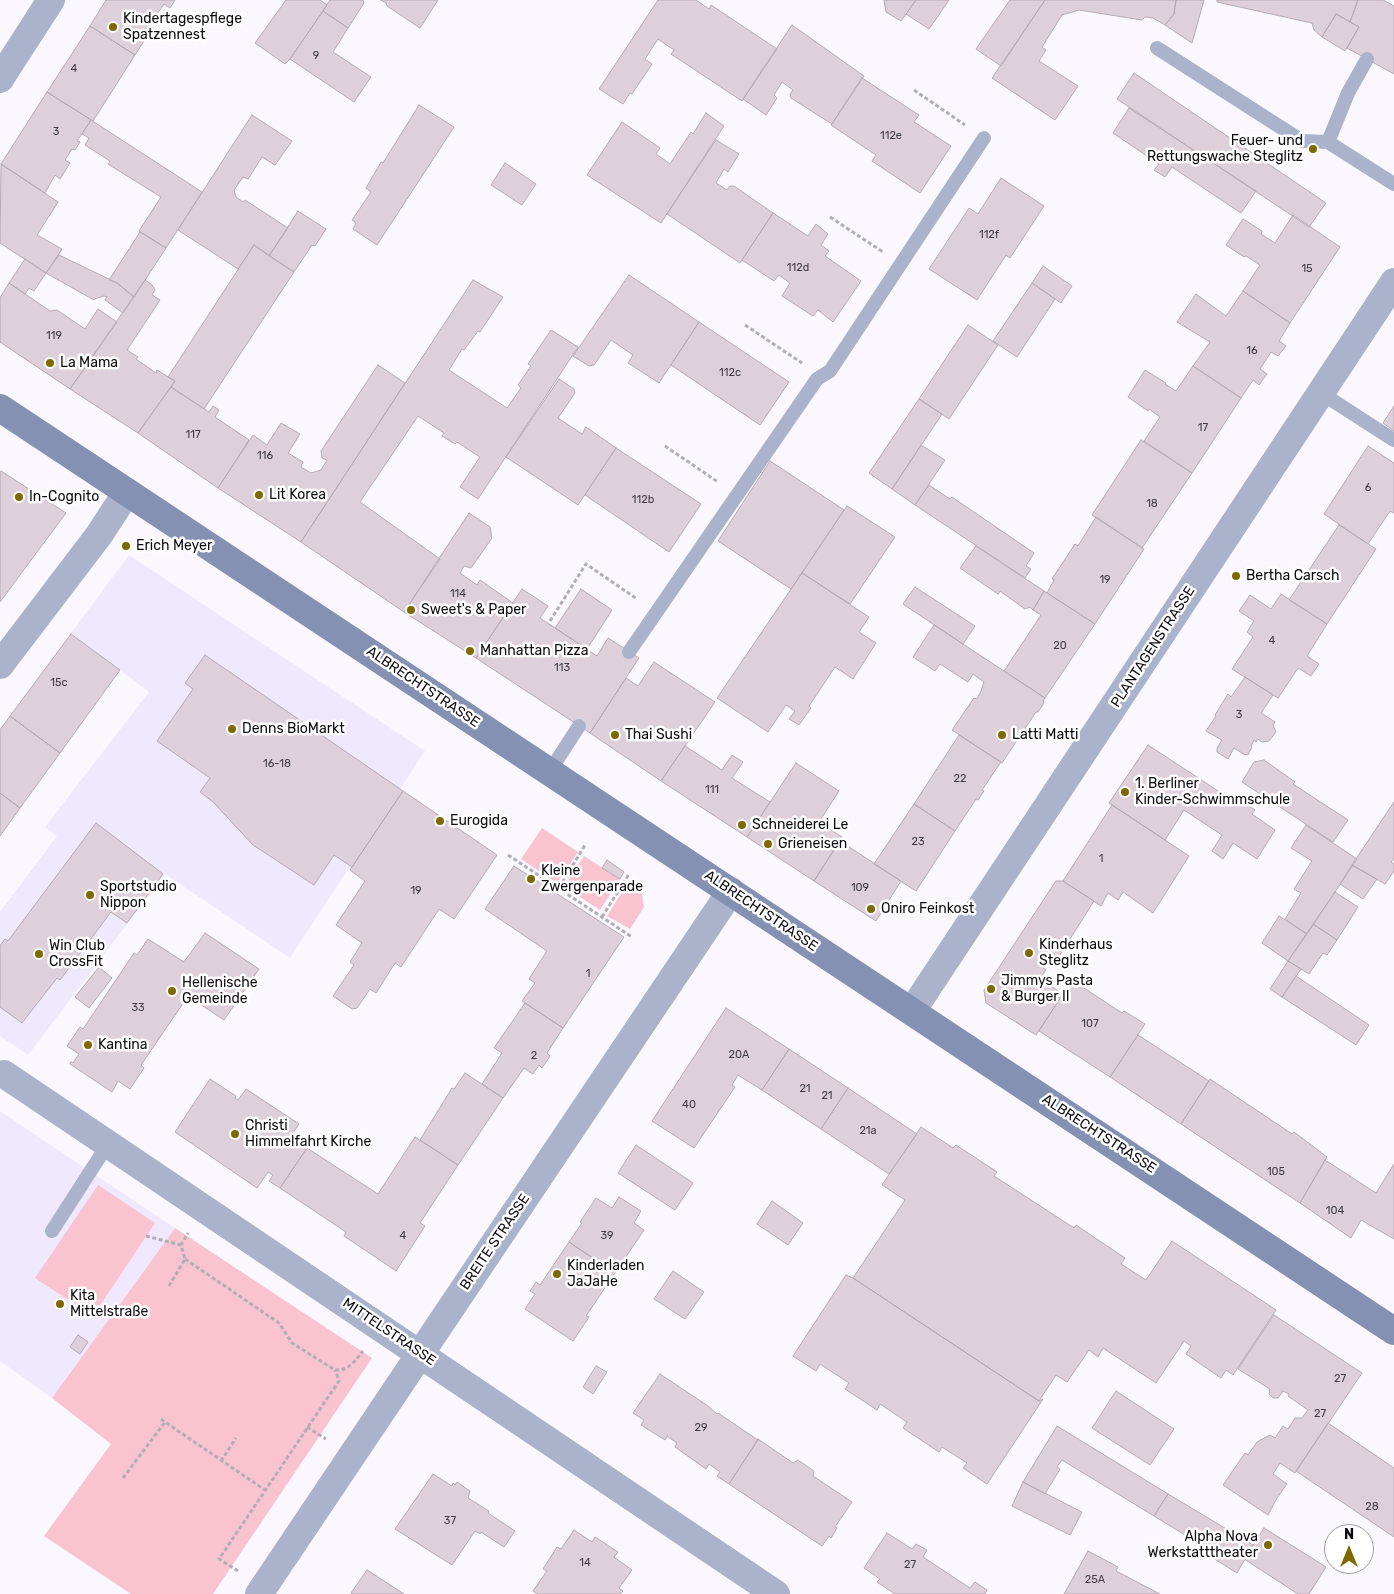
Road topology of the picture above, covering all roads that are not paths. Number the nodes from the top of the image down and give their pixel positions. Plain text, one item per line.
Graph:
1 (51, 0) edge
2 (1157, 48) dead end
3 (1367, 59) dead end
4 (0, 79) edge
5 (984, 138) road end
6 (1328, 142) junction
7 (1394, 184) edge
8 (1394, 282) edge
9 (1321, 393) junction
10 (0, 408) edge
11 (1394, 440) edge
12 (127, 492) junction
13 (629, 652) dead end
14 (0, 665) edge
15 (579, 726) dead end
16 (550, 771) junction
17 (731, 891) junction
18 (912, 1011) junction
19 (2, 1074) edge
20 (108, 1144) junction
21 (52, 1231) dead end
22 (1394, 1331) edge
23 (420, 1353) junction
24 (259, 1594) edge
25 (776, 1594) edge

1 - 4 street
2 - 6 lane
3 - 6 lane
5 - 13 lane
6 - 7 lane
8 - 9 street, PLANTAGENSTRASSE
9 - 11 lane
9 - 18 street, PLANTAGENSTRASSE
10 - 12 main road, ALBRECHTSTRASSE
12 - 14 street
12 - 16 main road, ALBRECHTSTRASSE
15 - 16 lane
16 - 17 main road, ALBRECHTSTRASSE
17 - 18 main road, ALBRECHTSTRASSE
17 - 23 street, BREITE STRASSE
18 - 22 main road, ALBRECHTSTRASSE
19 - 20 street, MITTELSTRASSE
20 - 21 lane
20 - 23 street, MITTELSTRASSE
23 - 24 street, BREITE STRASSE
23 - 25 street, MITTELSTRASSE

